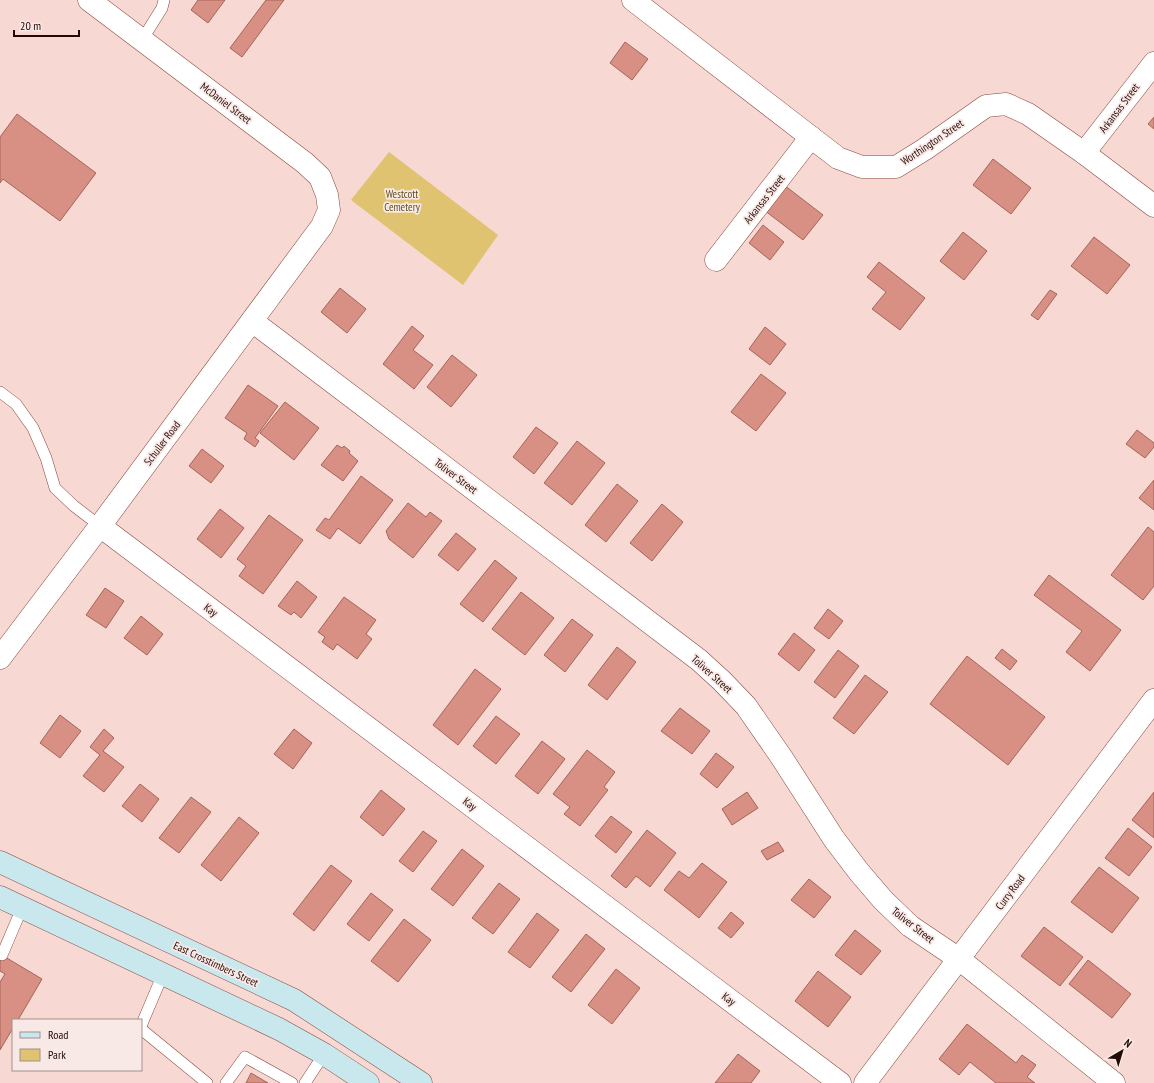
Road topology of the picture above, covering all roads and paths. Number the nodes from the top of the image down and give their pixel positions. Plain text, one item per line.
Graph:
1 (89, 0) edge
2 (164, 0) edge
3 (633, 0) edge
4 (142, 40) junction
5 (1154, 63) edge
6 (811, 137) junction
7 (1084, 153) junction
8 (1154, 206) edge
9 (322, 226) joint
10 (716, 260) dead end
11 (252, 321) junction
12 (0, 392) edge
13 (100, 526) junction
14 (2, 650) edge
15 (1154, 700) edge
16 (0, 862) edge
17 (0, 897) edge
18 (22, 908) junction
19 (174, 944) junction
20 (2, 955) dead end
21 (959, 959) junction
22 (163, 974) junction
23 (142, 1024) edge
24 (142, 1030) edge
25 (324, 1054) junction
26 (207, 1083) edge
27 (226, 1083) edge
28 (292, 1083) edge
29 (305, 1083) edge
30 (368, 1083) edge
31 (421, 1083) edge
32 (840, 1083) edge
33 (865, 1083) edge
34 (1114, 1083) edge

1 - 4 street, McDaniel Street
2 - 4 lane
3 - 6 street, Worthington Street
4 - 9 street, McDaniel Street
5 - 7 street, Arkansas Street
6 - 7 street, Worthington Street
6 - 10 street, Arkansas Street
7 - 8 street, Worthington Street
9 - 11 street, Schuller Road
11 - 13 street, Schuller Road
11 - 21 street, Toliver Street
12 - 13 lane
13 - 14 street, Schuller Road
13 - 32 street, Kay
15 - 21 street, Curry Road
16 - 19 main road, East Crosstimbers Street
17 - 18 main road
18 - 20 lane
18 - 22 main road
19 - 22 main road
19 - 31 main road, East Crosstimbers Street
21 - 33 street, Curry Road
21 - 34 street, Toliver Street
22 - 23 lane
22 - 25 main road
24 - 26 lane
25 - 29 lane
25 - 30 main road
27 - 28 lane

